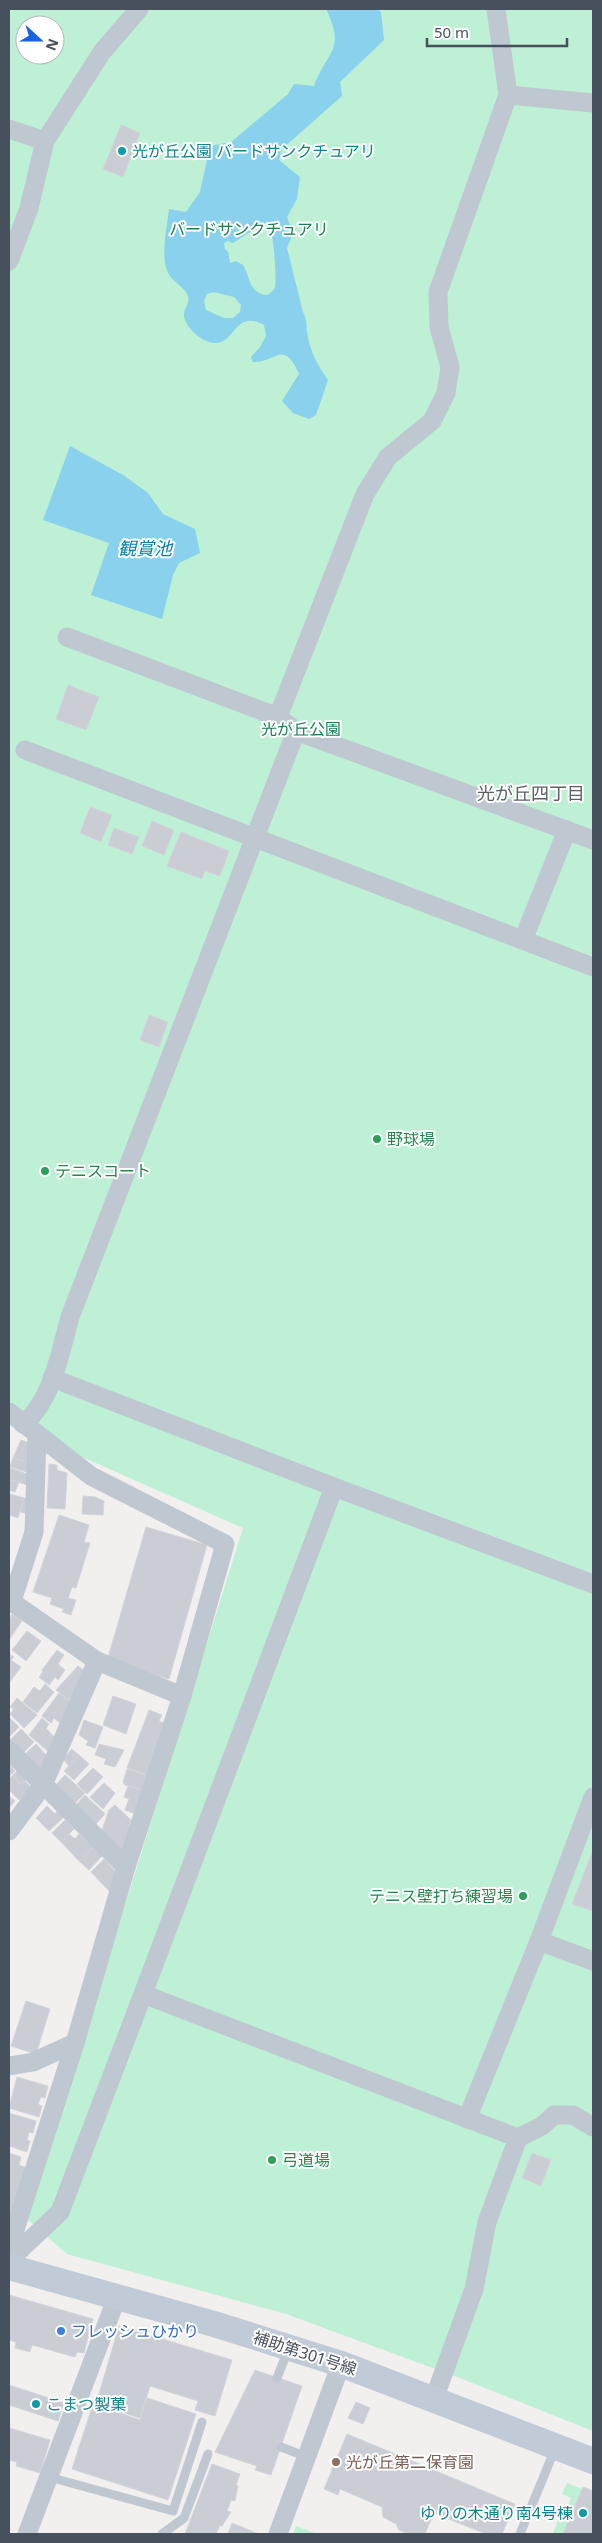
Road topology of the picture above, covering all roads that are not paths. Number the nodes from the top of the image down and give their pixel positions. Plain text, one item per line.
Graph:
1 (139, 9) edge
2 (496, 9) edge
3 (508, 95) junction
4 (593, 103) edge
5 (9, 128) edge
6 (45, 141) junction
7 (9, 261) edge
8 (67, 637) dead end
9 (278, 717) junction
10 (296, 731) junction
11 (25, 750) dead end
12 (566, 830) junction
13 (255, 838) junction
14 (593, 840) edge
15 (523, 940) junction
16 (593, 967) edge
17 (52, 1378) junction
18 (23, 1424) edge
19 (334, 1487) junction
20 (593, 1584) edge
21 (10, 1601) edge
22 (97, 1661) junction
23 (182, 1696) junction
24 (9, 1750) edge
25 (43, 1785) junction
26 (593, 1797) edge
27 (9, 1831) edge
28 (126, 1867) junction
29 (539, 1941) junction
30 (593, 1961) edge
31 (143, 1994) junction
32 (75, 2043) junction
33 (9, 2066) edge
34 (467, 2119) junction
35 (593, 2127) edge
36 (518, 2138) junction
37 (9, 2248) edge
38 (9, 2260) edge
39 (9, 2267) edge
40 (117, 2297) junction
41 (288, 2348) junction
42 (341, 2364) junction
43 (277, 2378) dead end
44 (434, 2399) junction
45 (202, 2422) dead end
46 (556, 2446) junction
47 (281, 2447) dead end
48 (208, 2454) dead end
49 (307, 2457) junction
50 (593, 2461) edge
51 (49, 2477) junction
52 (27, 2534) edge
53 (162, 2534) edge
54 (278, 2534) edge
55 (520, 2534) edge

1 - 6 street
2 - 3 street
3 - 4 street
3 - 9 street
5 - 6 street
6 - 7 street
8 - 9 street
9 - 10 street
10 - 12 street
10 - 13 street
11 - 13 street
12 - 14 street
12 - 15 street
13 - 15 street
13 - 17 street
15 - 16 street
17 - 18 street
17 - 19 street
18 - 21 street
18 - 23 street
19 - 20 street
19 - 31 street
21 - 22 street
22 - 23 street
22 - 25 street
23 - 28 street
24 - 25 street
25 - 27 street
25 - 28 street
26 - 29 street
28 - 32 street
29 - 30 street
29 - 34 street
31 - 34 street
31 - 38 street
32 - 33 street
32 - 37 street
34 - 36 street
35 - 36 street
36 - 44 street
39 - 40 street, 補助第301号線
40 - 41 street, 補助第301号線
40 - 51 street
41 - 42 street, 補助第301号線
41 - 43 lane
42 - 44 street, 補助第301号線
42 - 49 street
44 - 46 street, 補助第301号線
45 - 51 lane
46 - 50 street, 補助第301号線
46 - 55 lane
47 - 49 lane
48 - 53 lane
49 - 54 street
51 - 52 street

